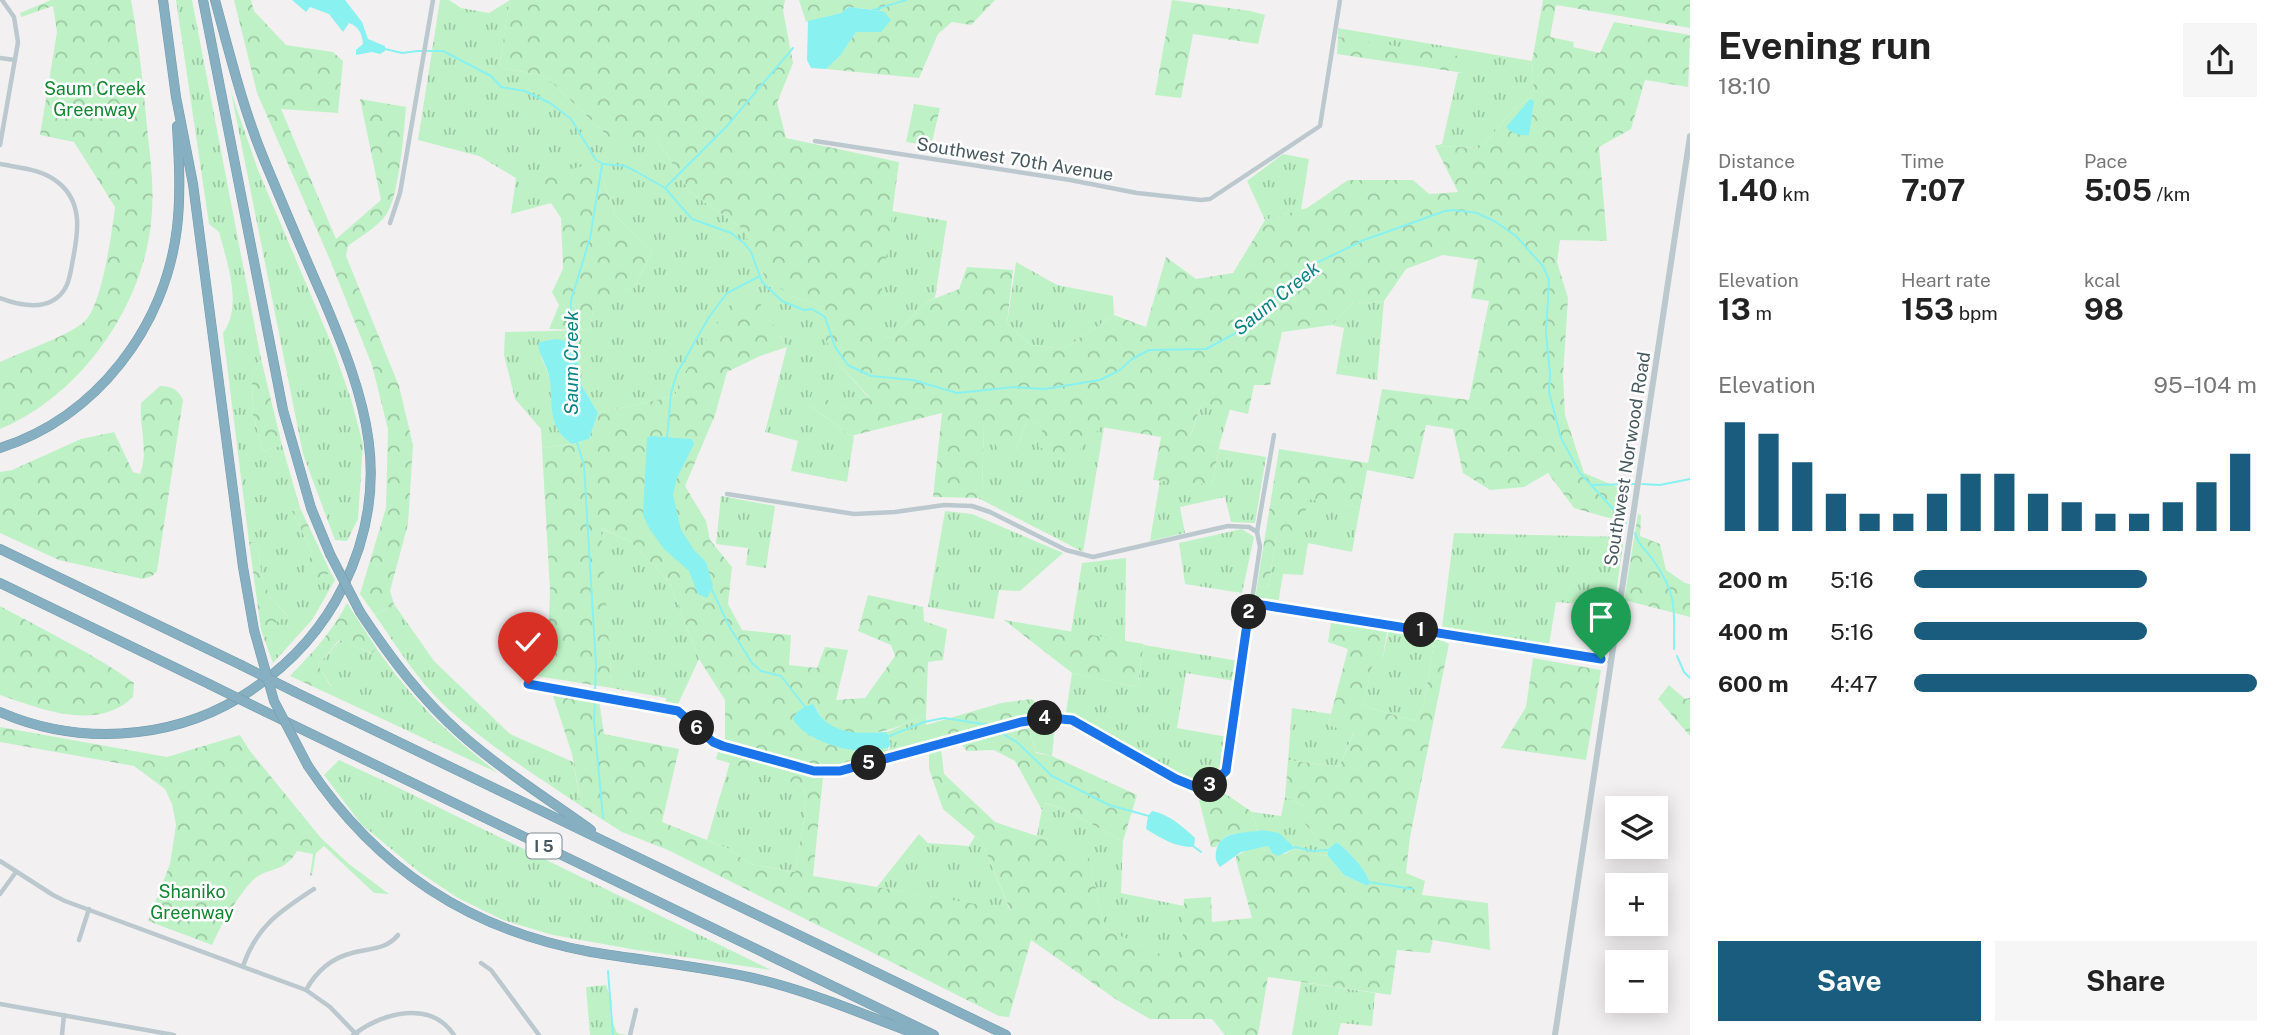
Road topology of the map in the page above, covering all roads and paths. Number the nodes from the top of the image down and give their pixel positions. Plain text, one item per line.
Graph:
1 (2, 0) edge
2 (163, 0) edge
3 (203, 0) edge
4 (215, 0) edge
5 (433, 0) edge
6 (1340, 0) edge
7 (0, 58) edge
8 (15, 60) junction
9 (176, 97) junction
10 (1690, 136) edge
11 (815, 141) dead end
12 (0, 145) edge
13 (0, 164) edge
14 (390, 223) dead end
15 (0, 298) edge
16 (1274, 435) dead end
17 (0, 448) edge
18 (727, 494) dead end
19 (1257, 532) junction
20 (0, 549) edge
21 (0, 583) edge
22 (1250, 603) junction
23 (1611, 661) junction
24 (528, 684) dead end
25 (0, 712) edge
26 (611, 845) junction
27 (0, 862) edge
28 (16, 872) junction
29 (314, 889) dead end
30 (0, 894) edge
31 (89, 909) junction
32 (398, 936) dead end
33 (79, 940) dead end
34 (481, 963) dead end
35 (243, 966) junction
36 (306, 990) junction
37 (0, 1004) edge
38 (636, 1010) dead end
39 (64, 1015) junction
40 (356, 1034) edge
41 (62, 1035) edge
42 (174, 1035) edge
43 (454, 1035) edge
44 (540, 1035) edge
45 (630, 1035) edge
46 (919, 1035) edge
47 (934, 1035) edge
48 (1006, 1035) edge
49 (1555, 1035) edge

1 - 8 street
2 - 9 highway
3 - 26 highway, bridge
4 - 25 highway
5 - 14 street
6 - 11 street, Southwest 70th Avenue
7 - 8 street
8 - 12 street
9 - 17 highway
9 - 46 highway, bridge
10 - 23 street, Southwest Norwood Road
13 - 15 street
16 - 19 street
18 - 19 street
19 - 22 street
20 - 26 highway, I 5, bridge
21 - 47 highway, I 5, bridge
22 - 23 street
22 - 24 street
23 - 49 street, Southwest Norwood Road
26 - 48 highway, I 5
27 - 28 street
28 - 30 street
28 - 31 street
29 - 35 street
31 - 33 street
31 - 35 street
32 - 36 street
34 - 44 street
35 - 36 street
36 - 40 street
37 - 39 street
38 - 45 street
39 - 41 street
39 - 42 street
40 - 43 street

